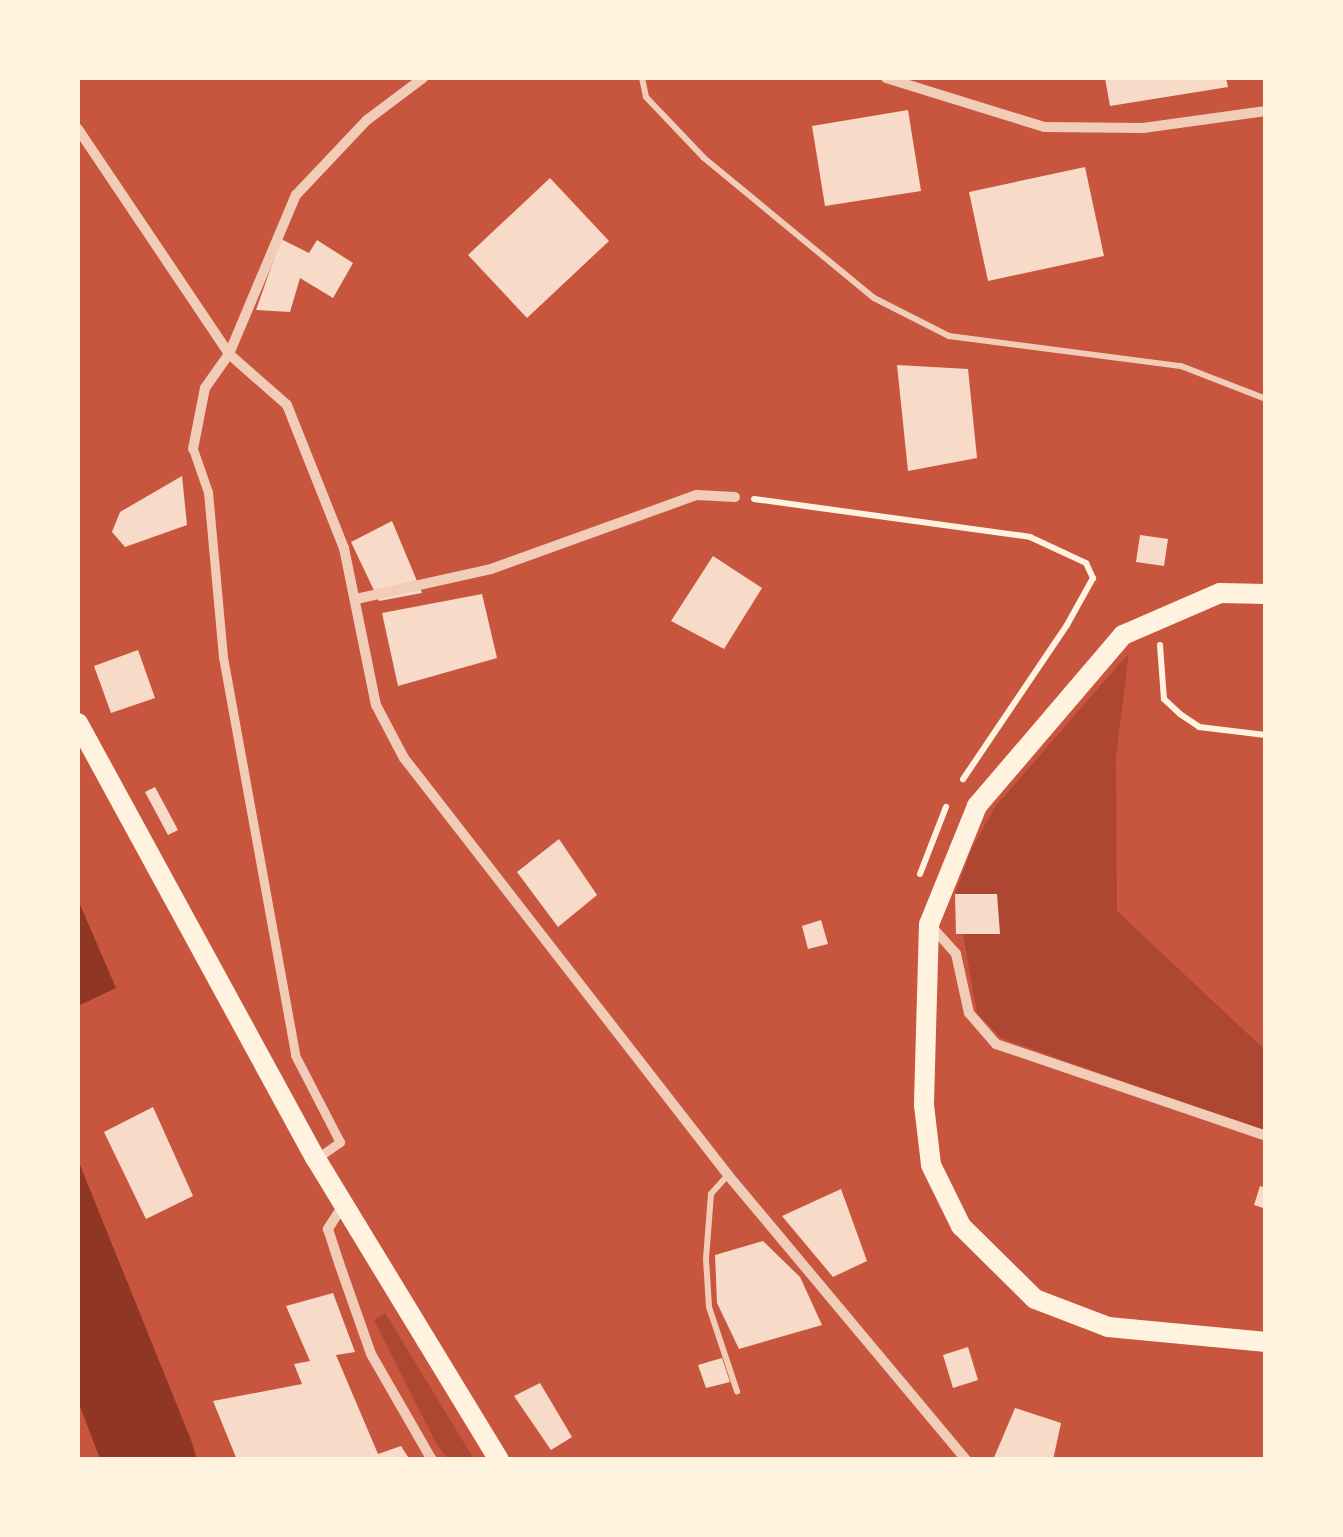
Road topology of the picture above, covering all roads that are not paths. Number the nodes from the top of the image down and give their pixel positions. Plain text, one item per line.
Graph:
1 (424, 78) edge
2 (642, 78) edge
3 (886, 78) edge
4 (1266, 111) edge
5 (78, 129) edge
6 (229, 354) junction
7 (1266, 399) edge
8 (193, 449) joint
9 (735, 497) road end
10 (1266, 594) edge
11 (356, 598) junction
12 (78, 722) edge
13 (928, 924) junction
14 (1266, 1136) edge
15 (316, 1159) junction
16 (728, 1175) junction
17 (344, 1203) junction
18 (1266, 1342) edge
19 (737, 1391) dead end
20 (432, 1460) edge
21 (499, 1460) edge
22 (966, 1460) edge

1 - 6 street
2 - 7 lane
3 - 4 street
5 - 6 street
6 - 8 street
6 - 11 street
8 - 15 street
9 - 11 street
10 - 13 main road
11 - 16 street
12 - 15 main road
13 - 14 street
13 - 18 main road
15 - 17 main road
16 - 19 lane
16 - 22 street
17 - 20 street
17 - 21 main road

